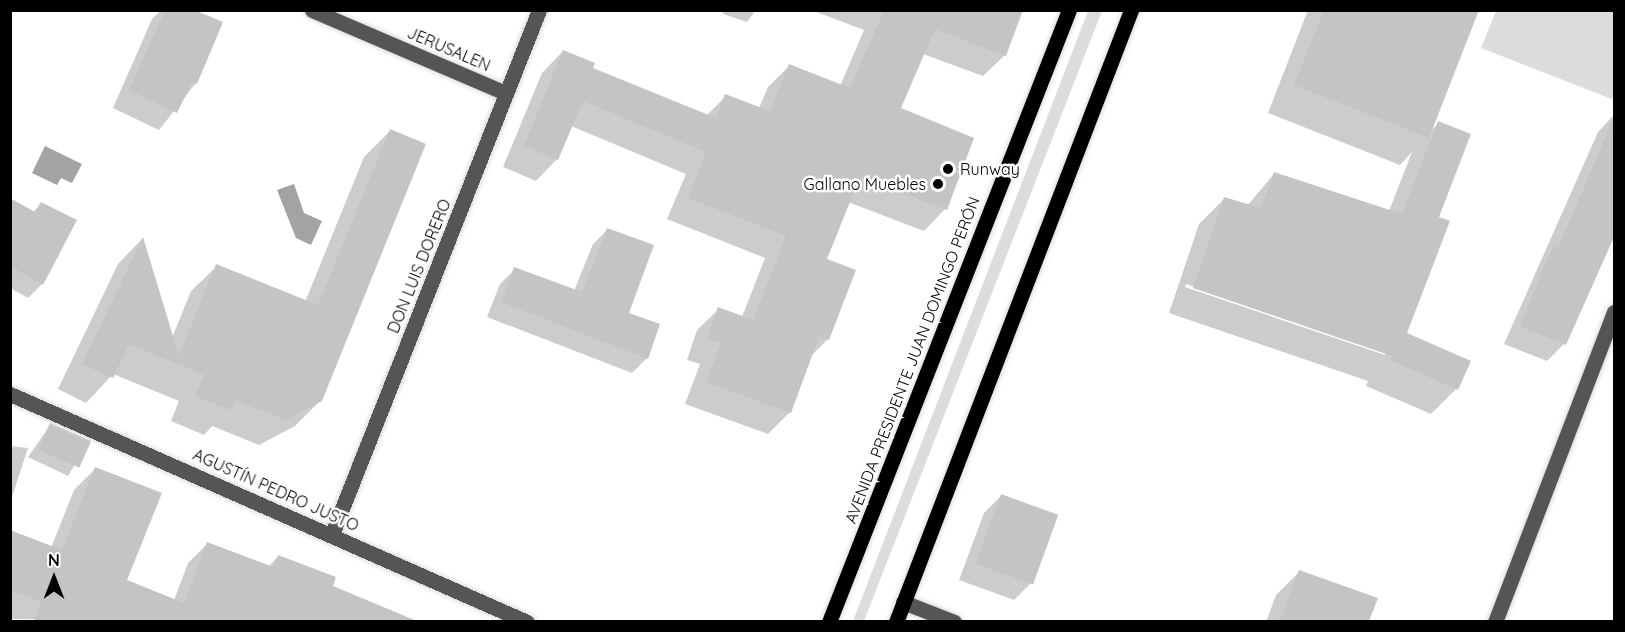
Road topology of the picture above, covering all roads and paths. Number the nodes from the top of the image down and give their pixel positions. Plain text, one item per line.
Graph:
1 (312, 10) edge
2 (539, 10) edge
3 (1069, 10) edge
4 (1131, 10) edge
5 (506, 93) junction
6 (1614, 312) edge
7 (10, 394) edge
8 (332, 534) junction
9 (903, 602) junction
10 (527, 621) edge
11 (829, 621) edge
12 (896, 621) edge
13 (954, 621) edge
14 (1495, 621) edge

1 - 5 street, JERUSALEN
2 - 5 street, DON LUIS DORERO
3 - 11 main road, AVENIDA PRESIDENTE JUAN DOMINGO PERÓN
4 - 9 main road
5 - 8 street, DON LUIS DORERO
6 - 14 street
7 - 8 street, AGUSTÍN PEDRO JUSTO
8 - 10 street, AGUSTÍN PEDRO JUSTO
9 - 12 main road
9 - 13 street

